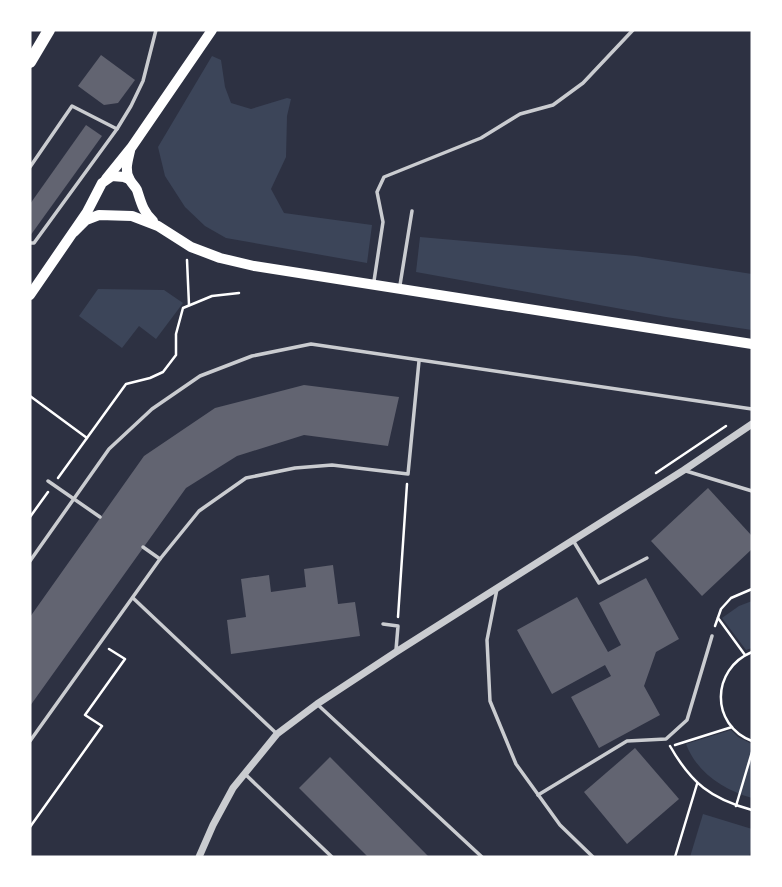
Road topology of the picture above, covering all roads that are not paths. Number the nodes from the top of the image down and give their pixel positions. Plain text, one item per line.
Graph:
1 (48, 30) edge
2 (156, 30) edge
3 (206, 30) edge
4 (212, 30) edge
5 (633, 30) edge
6 (201, 46) junction
7 (30, 62) edge
8 (117, 129) junction
9 (131, 148) junction
10 (30, 167) edge
11 (106, 179) junction
12 (129, 179) junction
13 (97, 194) junction
14 (138, 195) junction
15 (412, 211) dead end
16 (108, 215) junction
17 (120, 216) junction
18 (158, 226) junction
19 (74, 232) junction
20 (30, 243) edge
21 (374, 284) junction
22 (32, 288) edge
23 (400, 288) junction
24 (752, 344) edge
25 (419, 360) junction
26 (752, 409) edge
27 (752, 424) edge
28 (684, 470) junction
29 (48, 481) dead end
30 (752, 491) edge
31 (74, 498) junction
32 (100, 517) dead end
33 (573, 540) junction
34 (143, 547) dead end
35 (647, 558) dead end
36 (160, 559) junction
37 (30, 561) edge
38 (497, 589) junction
39 (132, 598) junction
40 (383, 624) dead end
41 (712, 636) road end
42 (396, 652) junction
43 (317, 704) junction
44 (277, 734) junction
45 (30, 741) edge
46 (244, 773) junction
47 (538, 795) junction
48 (199, 857) edge
49 (332, 857) edge
50 (482, 857) edge
51 (593, 857) edge

1 - 7 highway
2 - 8 lane
3 - 6 lane
4 - 6 main road
5 - 21 lane
6 - 9 main road
8 - 10 lane
8 - 20 lane
9 - 11 main road
9 - 12 main road
11 - 12 main road
11 - 13 main road
12 - 14 main road
13 - 16 main road
13 - 19 main road
14 - 17 main road
14 - 18 main road
15 - 23 lane
16 - 17 main road
16 - 19 main road
17 - 18 main road
18 - 21 main road
19 - 22 main road
21 - 23 main road
23 - 24 main road
25 - 26 lane
25 - 31 lane
25 - 36 lane
27 - 28 street
28 - 30 lane
28 - 33 street
29 - 31 lane
31 - 32 lane
31 - 37 lane
33 - 35 lane
33 - 38 street
34 - 36 lane
36 - 39 lane
38 - 42 street
38 - 47 lane
39 - 44 lane
39 - 45 lane
40 - 42 lane
41 - 47 lane
42 - 43 street
43 - 44 street
43 - 50 lane
44 - 46 street
46 - 48 street
46 - 49 lane
47 - 51 lane

